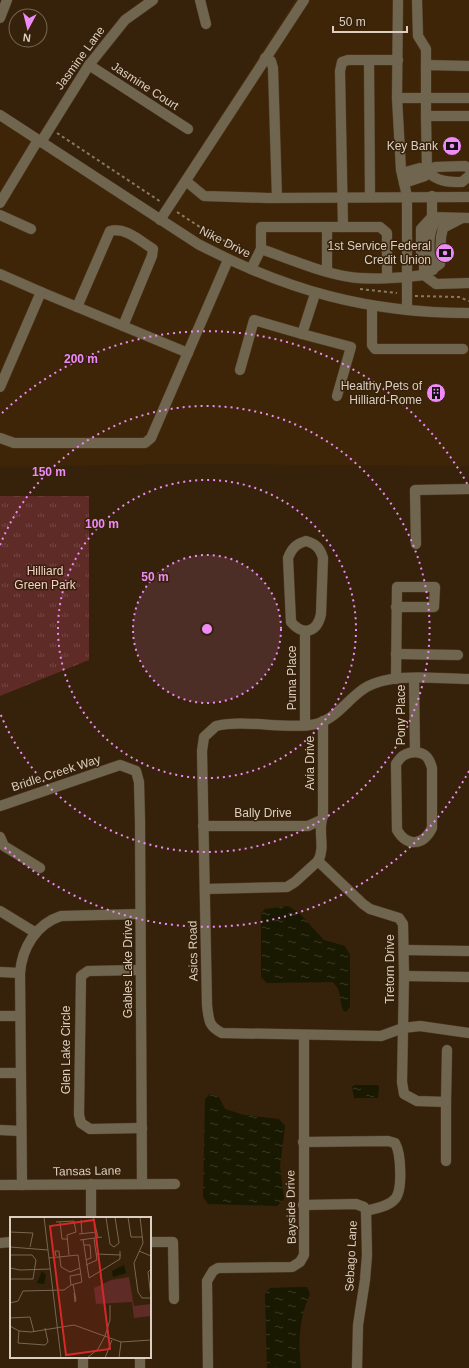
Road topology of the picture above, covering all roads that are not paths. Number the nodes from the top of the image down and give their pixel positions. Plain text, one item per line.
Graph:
1 (7, 0) edge
2 (153, 0) edge
3 (200, 0) edge
4 (304, 0) edge
5 (398, 0) edge
6 (417, 0) edge
7 (0, 18) edge
8 (206, 24) dead end
9 (265, 58) junction
10 (370, 60) junction
11 (398, 60) junction
12 (89, 65) junction
13 (426, 65) junction
14 (469, 66) edge
15 (398, 98) junction
16 (426, 98) junction
17 (469, 98) edge
18 (0, 115) edge
19 (426, 116) junction
20 (469, 116) edge
21 (188, 129) dead end
22 (39, 141) junction
23 (469, 168) edge
24 (402, 173) junction
25 (469, 173) edge
26 (430, 175) junction
27 (469, 176) edge
28 (186, 181) junction
29 (404, 183) junction
30 (370, 196) junction
31 (407, 196) junction
32 (432, 196) junction
33 (342, 197) junction
34 (469, 197) edge
35 (277, 198) junction
36 (0, 203) edge
37 (0, 215) edge
38 (437, 218) junction
39 (461, 218) edge
40 (160, 220) junction
41 (327, 227) junction
42 (343, 228) junction
43 (31, 229) dead end
44 (259, 253) junction
45 (228, 260) junction
46 (251, 269) junction
47 (433, 270) junction
48 (327, 271) junction
49 (0, 274) edge
50 (424, 275) junction
51 (387, 277) junction
52 (407, 277) junction
53 (469, 283) edge
54 (41, 292) junction
55 (315, 294) junction
56 (372, 306) junction
57 (77, 307) junction
58 (407, 310) junction
59 (469, 313) edge
60 (123, 326) junction
61 (302, 334) junction
62 (463, 349) dead end
63 (188, 353) junction
64 (240, 370) dead end
65 (0, 387) edge
66 (337, 396) dead end
67 (0, 438) edge
68 (469, 489) edge
69 (416, 544) dead end
70 (396, 607) dead end
71 (305, 631) junction
72 (396, 654) junction
73 (458, 655) dead end
74 (414, 678) junction
75 (396, 679) junction
76 (469, 679) edge
77 (323, 721) junction
78 (305, 725) junction
79 (415, 752) junction
80 (120, 765) joint
81 (0, 806) edge
82 (321, 820) junction
83 (203, 826) junction
84 (0, 837) edge
85 (318, 861) junction
86 (40, 868) dead end
87 (205, 888) junction
88 (0, 911) edge
89 (140, 914) junction
90 (36, 933) junction
91 (404, 950) junction
92 (469, 951) edge
93 (140, 970) junction
94 (0, 972) edge
95 (20, 973) junction
96 (404, 976) junction
97 (469, 977) edge
98 (0, 1016) edge
99 (20, 1016) junction
100 (402, 1028) junction
101 (469, 1033) edge
102 (304, 1035) junction
103 (447, 1050) dead end
104 (0, 1073) edge
105 (20, 1073) junction
106 (446, 1102) junction
107 (142, 1128) junction
108 (0, 1130) edge
109 (21, 1131) junction
110 (303, 1142) junction
111 (446, 1161) dead end
112 (91, 1184) junction
113 (142, 1184) junction
114 (175, 1184) dead end
115 (0, 1185) edge
116 (22, 1185) junction
117 (303, 1205) junction
118 (366, 1211) junction
119 (91, 1217) edge
120 (151, 1242) edge
121 (174, 1299) dead end
122 (208, 1368) edge
123 (357, 1368) edge

1 - 7 street
2 - 12 street, Jasmine Lane
3 - 8 street
4 - 9 street
5 - 11 street
6 - 13 street
9 - 28 street
9 - 35 street
10 - 11 street
10 - 30 street
10 - 33 street
11 - 15 street
12 - 21 street, Jasmine Court
12 - 22 street, Jasmine Lane
13 - 14 street
13 - 16 street
15 - 16 street
15 - 24 street
16 - 17 street
16 - 19 street
18 - 22 street, Nike Drive
19 - 20 street
19 - 26 street
22 - 36 street, Jasmine Lane
22 - 40 street, Nike Drive
23 - 26 street
24 - 26 street
24 - 29 street
25 - 26 street
26 - 27 street
26 - 29 street
28 - 35 street
28 - 40 street
29 - 31 street
30 - 31 street
30 - 33 street
31 - 32 street
31 - 52 street
32 - 34 street
32 - 38 street
33 - 35 street
33 - 42 street
37 - 43 street
38 - 39 street
38 - 47 street
38 - 50 street
39 - 47 street
40 - 45 street, Nike Drive
41 - 42 street
41 - 44 street
41 - 48 street
42 - 51 street
44 - 46 street
44 - 48 street
45 - 46 street, Nike Drive
45 - 63 street
46 - 55 street, Nike Drive
47 - 50 street
48 - 51 street
49 - 54 street
50 - 52 street
50 - 53 street
51 - 52 street
52 - 58 street
54 - 57 street
54 - 65 street
55 - 56 street, Nike Drive
55 - 61 street
56 - 58 street, Nike Drive
56 - 62 street
57 - 60 street
57 - 60 street
58 - 59 street, Nike Drive
60 - 63 street
61 - 64 street
61 - 66 street
63 - 67 street
68 - 69 street
70 - 72 street
71 - 71 street, Puma Place
71 - 78 street, Puma Place
72 - 73 street
72 - 75 street
74 - 75 street, Avia Drive
74 - 76 street, Avia Drive
74 - 79 street, Pony Place
75 - 77 street, Avia Drive
77 - 78 street, Asics Road
77 - 82 street, Avia Drive
78 - 83 street, Asics Road
79 - 79 street, Pony Place
80 - 81 street, Bridle Creek Way
80 - 89 street, Gables Lake Drive
82 - 83 street, Bally Drive
82 - 85 street, Avia Drive
83 - 87 street, Asics Road
84 - 86 street
85 - 87 street
85 - 91 street, Tretorn Drive
87 - 102 street, Asics Road
88 - 90 street
89 - 90 street
89 - 93 street, Gables Lake Drive
90 - 95 street
91 - 92 street
91 - 96 street, Tretorn Drive
93 - 107 street, Gables Lake Drive
93 - 107 street, Glen Lake Circle
94 - 95 street
95 - 99 street
96 - 97 street
96 - 100 street, Tretorn Drive
98 - 99 street
99 - 105 street
100 - 101 street, Asics Road
100 - 102 street, Asics Road
100 - 106 street, Tretorn Drive
102 - 110 street, Bayside Drive
103 - 106 street
104 - 105 street
105 - 109 street
106 - 111 street
107 - 113 street, Gables Lake Drive
108 - 109 street
109 - 116 street
110 - 117 street, Bayside Drive
110 - 118 street
112 - 113 street, Tansas Lane
112 - 116 street, Tansas Lane
112 - 119 street
113 - 114 street, Tansas Lane
115 - 116 street, Tansas Lane
117 - 118 street, Sebago Lane
117 - 122 street, Bayside Drive
118 - 123 street, Sebago Lane
120 - 121 street

